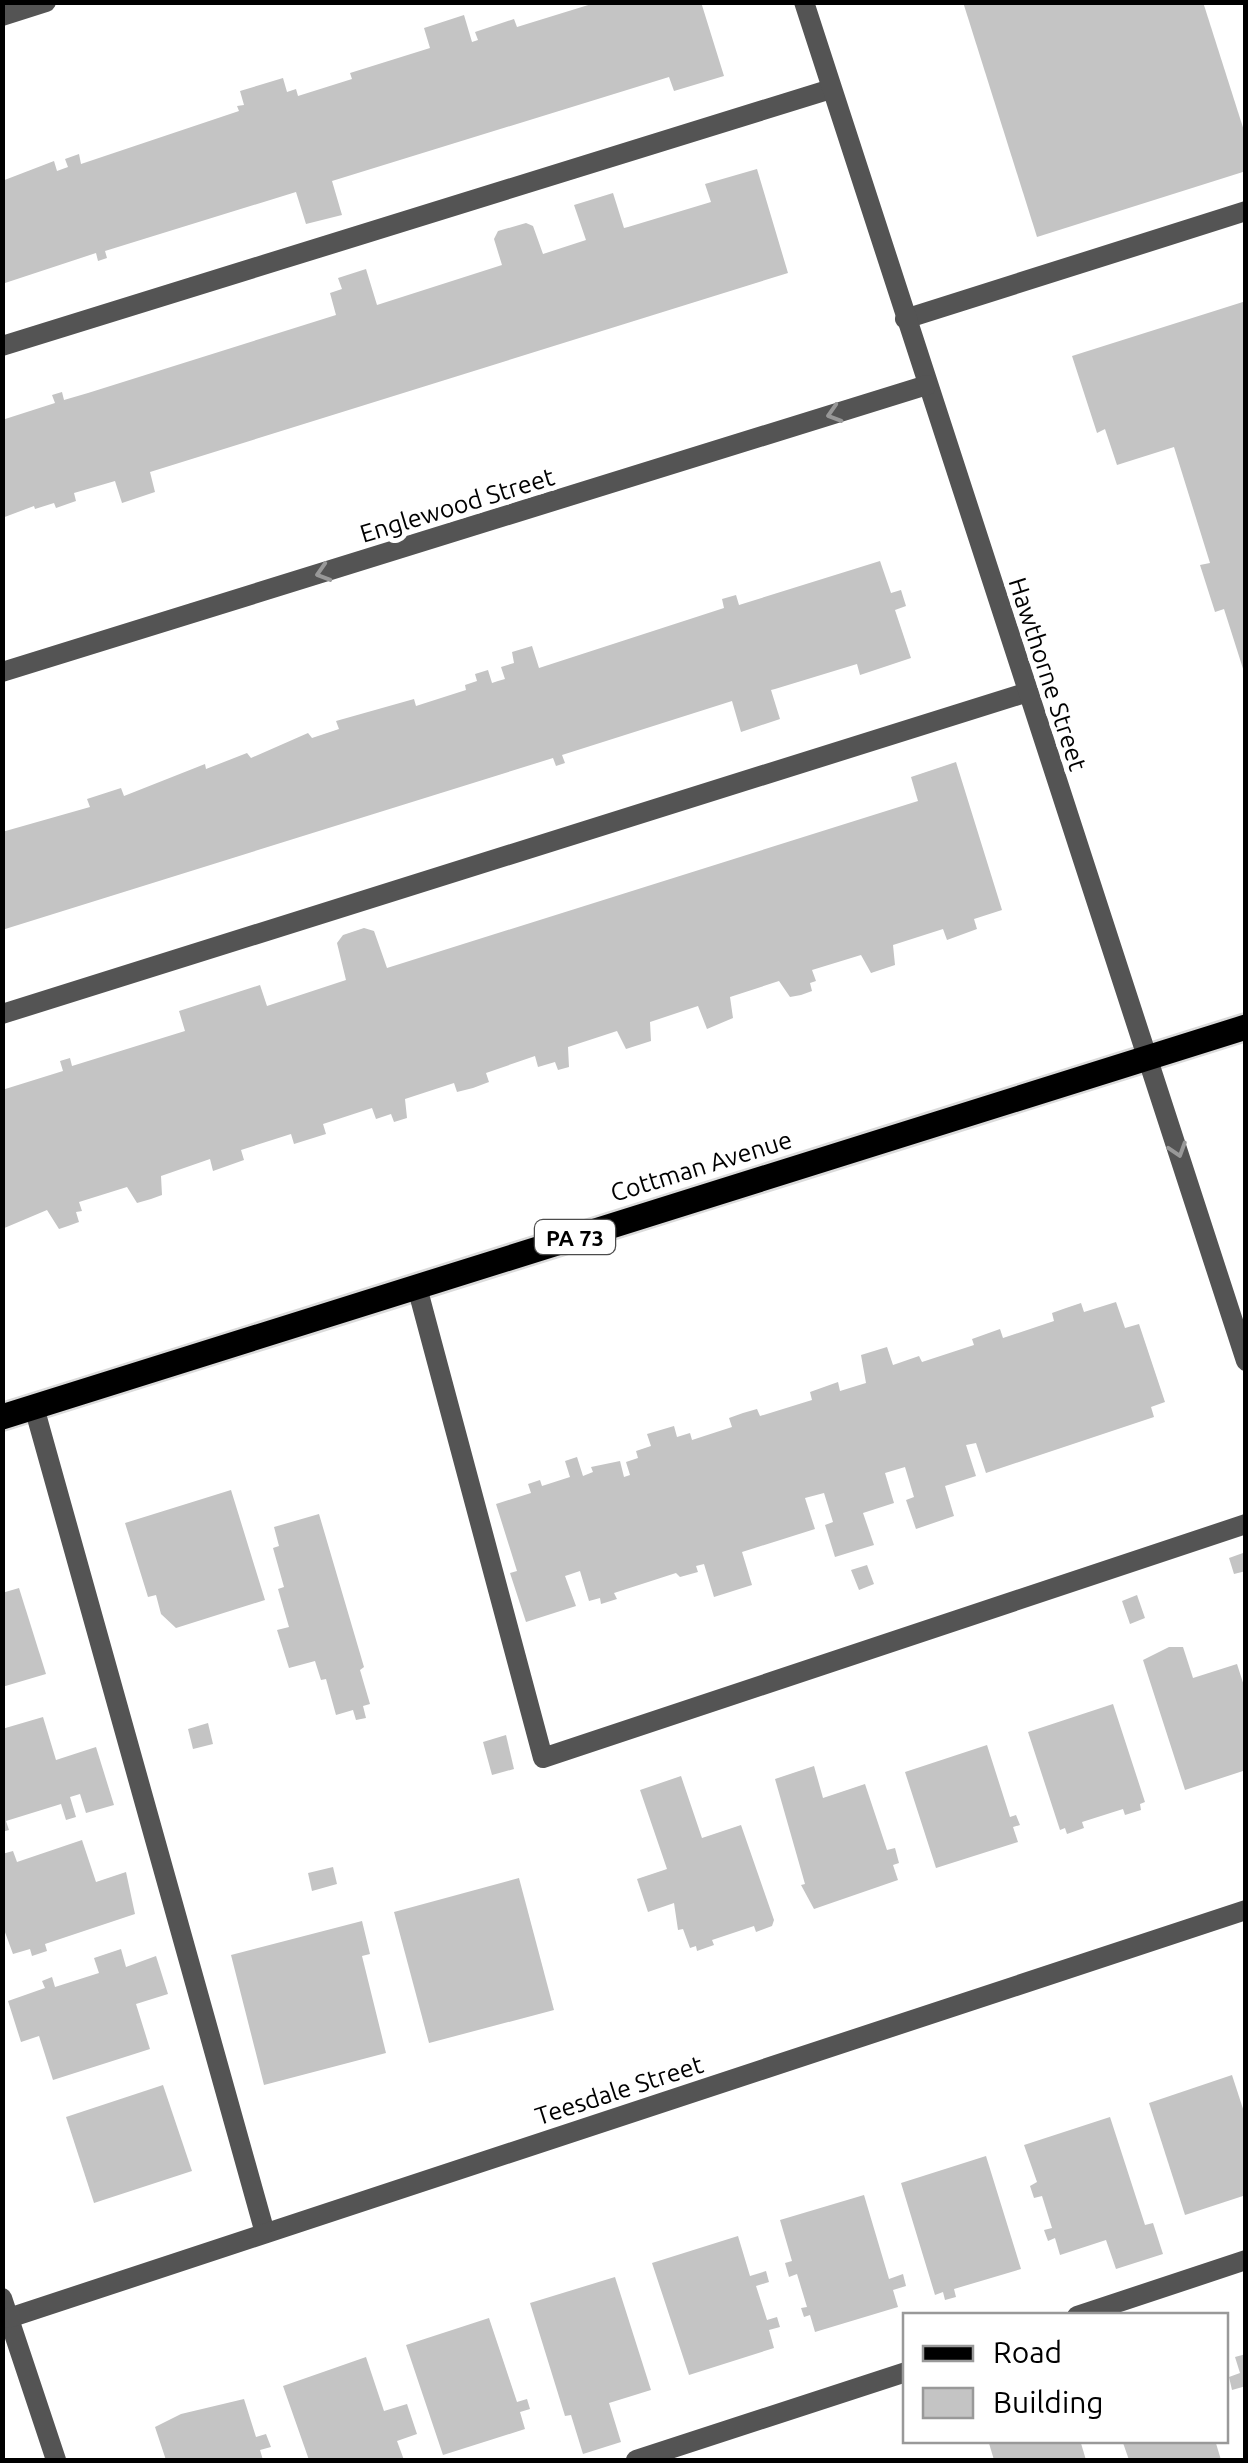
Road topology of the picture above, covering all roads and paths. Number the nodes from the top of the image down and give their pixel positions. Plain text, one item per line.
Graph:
1 (46, 2) edge
2 (804, 2) edge
3 (2, 16) edge
4 (831, 89) junction
5 (1246, 211) edge
6 (906, 319) junction
7 (2, 346) edge
8 (927, 385) junction
9 (2, 672) edge
10 (1028, 692) junction
11 (2, 1014) edge
12 (1246, 1027) edge
13 (1148, 1058) junction
14 (416, 1286) junction
15 (1246, 1361) edge
16 (34, 1406) junction
17 (2, 1416) edge
18 (1246, 1524) edge
19 (1246, 1910) edge
20 (265, 2233) junction
21 (1246, 2260) edge
22 (6, 2308) edge
23 (1086, 2313) edge
24 (903, 2373) edge
25 (56, 2460) edge
26 (636, 2460) edge

1 - 3 street
2 - 4 street, Hawthorne Street
4 - 6 street, Hawthorne Street
4 - 7 street
5 - 6 street
6 - 8 street, Hawthorne Street
8 -> 9 street, Englewood Street
8 - 10 street, Hawthorne Street
10 - 11 street
10 - 13 street, Hawthorne Street
12 - 13 main road, Cottman Avenue / PA 73
13 - 14 main road, Cottman Avenue / PA 73
13 -> 15 street, Hawthorne Street
14 - 16 main road, Cottman Avenue / PA 73
14 - 18 street
16 - 17 main road, Cottman Avenue / PA 73
16 - 20 street
19 - 20 street, Teesdale Street
20 - 22 street, Teesdale Street
21 - 23 street
22 - 25 street
24 - 26 street

